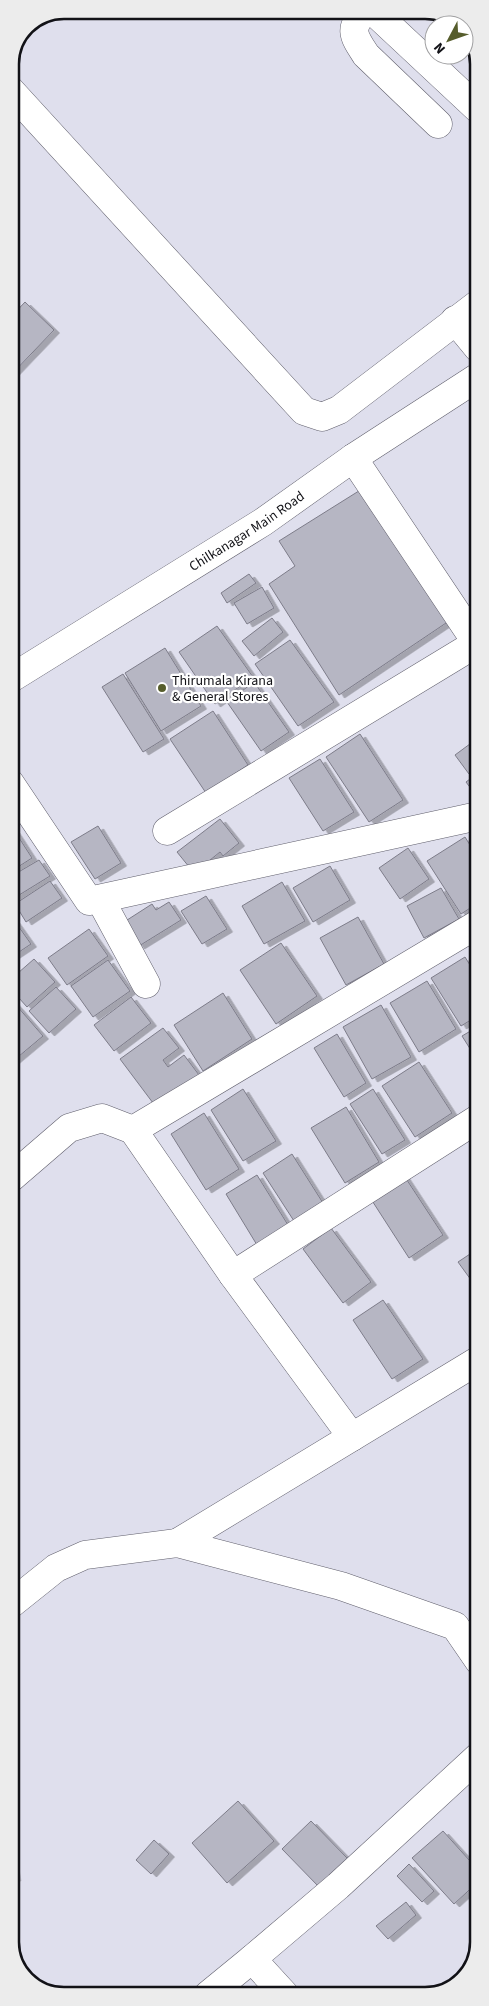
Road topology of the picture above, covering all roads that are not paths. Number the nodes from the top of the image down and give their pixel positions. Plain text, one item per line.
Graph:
1 (358, 19) edge
2 (382, 19) edge
3 (19, 100) edge
4 (470, 102) edge
5 (438, 124) dead end
6 (470, 310) edge
7 (455, 320) junction
8 (470, 338) edge
9 (470, 382) edge
10 (353, 458) junction
11 (470, 632) edge
12 (470, 649) edge
13 (19, 673) edge
14 (19, 796) edge
15 (470, 818) edge
16 (167, 831) dead end
17 (100, 899) junction
18 (470, 929) edge
19 (146, 984) dead end
20 (470, 1124) edge
21 (133, 1130) junction
22 (19, 1171) edge
23 (234, 1275) junction
24 (470, 1366) edge
25 (352, 1438) junction
26 (177, 1543) junction
27 (19, 1598) edge
28 (470, 1648) edge
29 (470, 1764) edge
30 (252, 1959) junction
31 (218, 1987) edge
32 (278, 1987) edge

1 - 5 street
2 - 4 street
3 - 7 street
6 - 7 street
7 - 8 street
9 - 10 street, Chilkanagar Main Road
10 - 11 street
10 - 13 street, Chilkanagar Main Road
12 - 16 street
14 - 17 street
15 - 17 street
17 - 19 street
18 - 21 street
20 - 23 street
21 - 22 street
21 - 23 street
23 - 25 street
24 - 25 street
25 - 26 street
26 - 27 street
26 - 28 street
29 - 30 street
30 - 31 street
30 - 32 street

